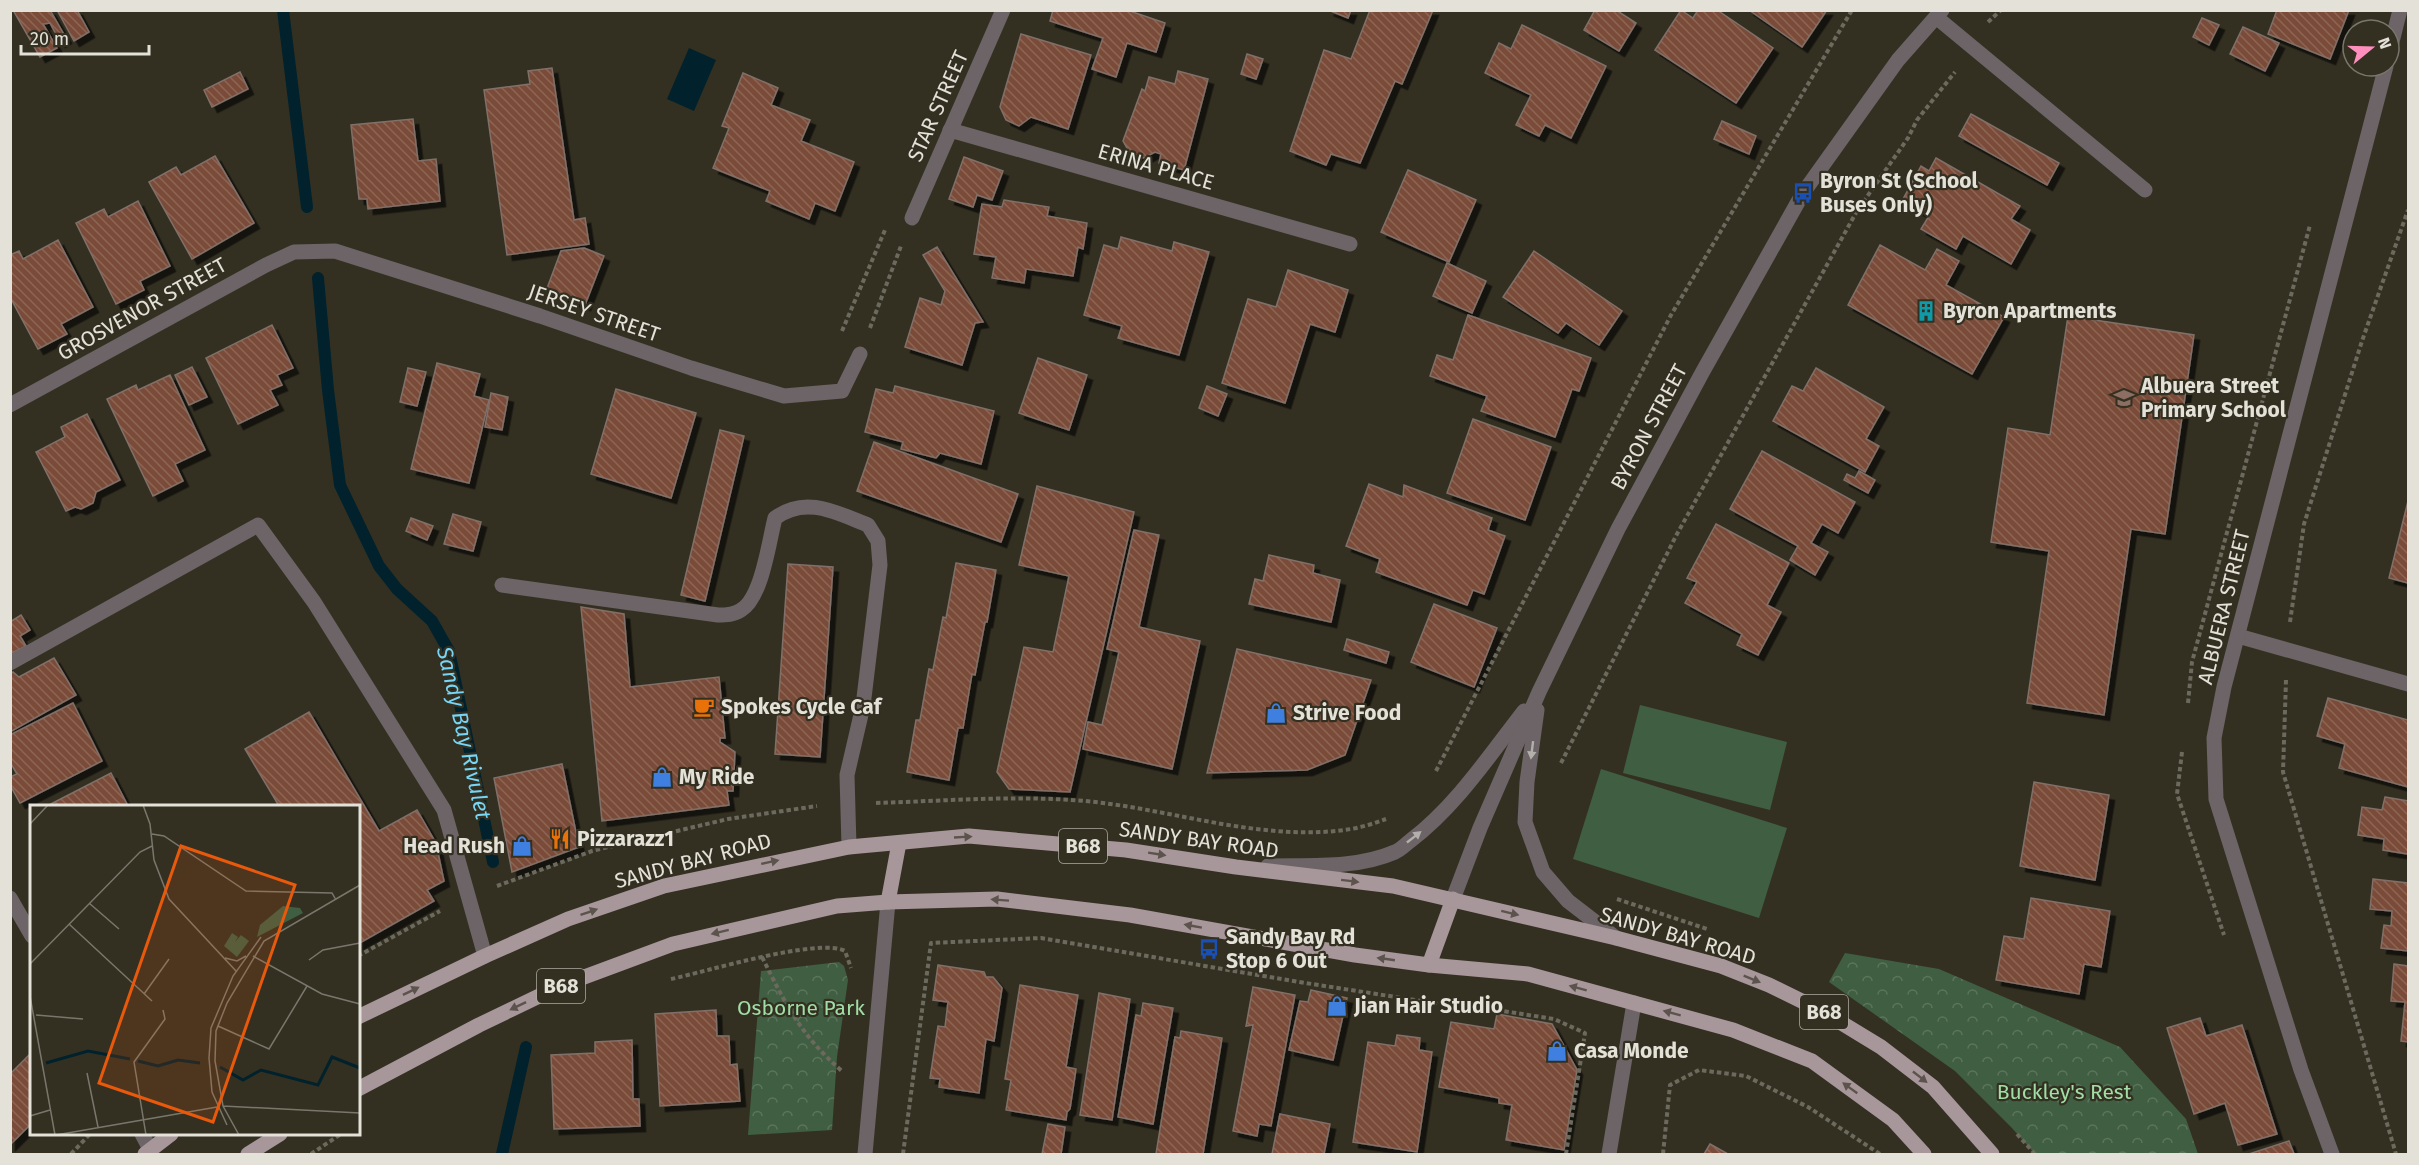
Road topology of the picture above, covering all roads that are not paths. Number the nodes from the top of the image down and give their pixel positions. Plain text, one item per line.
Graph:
1 (1003, 10) edge
2 (1939, 14) edge
3 (2383, 78) edge
4 (950, 130) junction
5 (2145, 190) dead end
6 (912, 218) road end
7 (1350, 244) dead end
8 (294, 252) joint
9 (860, 354) road end
10 (10, 405) edge
11 (502, 585) dead end
12 (2238, 636) junction
13 (10, 663) edge
14 (2409, 684) edge
15 (1539, 692) junction
16 (899, 843) junction
17 (849, 847) junction
18 (1236, 867) junction
19 (10, 898) edge
20 (1453, 899) junction
21 (888, 902) junction
22 (30, 933) edge
23 (1616, 938) junction
24 (485, 956) junction
25 (1429, 965) junction
26 (1634, 1003) junction
27 (360, 1016) edge
28 (360, 1088) edge
29 (142, 1135) edge
30 (170, 1135) edge
31 (278, 1135) edge
32 (150, 1153) edge
33 (248, 1155) edge
34 (865, 1155) edge
35 (1609, 1155) edge
36 (1924, 1155) edge
37 (1992, 1155) edge
38 (2332, 1155) edge

1 - 4 street, STAR STREET
2 - 5 street
2 - 15 street, BYRON STREET
3 - 12 street, ALBUERA STREET
4 - 6 street, STAR STREET
4 - 7 street, ERINA PLACE
8 - 9 street, JERSEY STREET
8 - 10 street, GROSVENOR STREET
11 - 17 street
12 - 14 street
12 - 38 street, ALBUERA STREET
13 - 24 street
18 -> 15 street
15 - 20 street, BYRON STREET
15 -> 23 street
16 - 17 main road, SANDY BAY ROAD / B68
16 -> 18 main road, SANDY BAY ROAD / B68
16 - 21 main road
24 -> 17 main road, SANDY BAY ROAD / B68
18 -> 20 main road, SANDY BAY ROAD / B68
19 - 22 street
20 -> 23 main road, SANDY BAY ROAD / B68
20 - 25 main road
25 -> 21 main road, B68
21 -> 28 main road, B68
21 - 34 street
23 -> 37 main road, SANDY BAY ROAD / B68
27 -> 24 main road, SANDY BAY ROAD / B68
26 -> 25 main road, B68
26 - 35 street
36 -> 26 main road, B68
29 - 32 street
30 - 32 main road
31 - 33 main road

